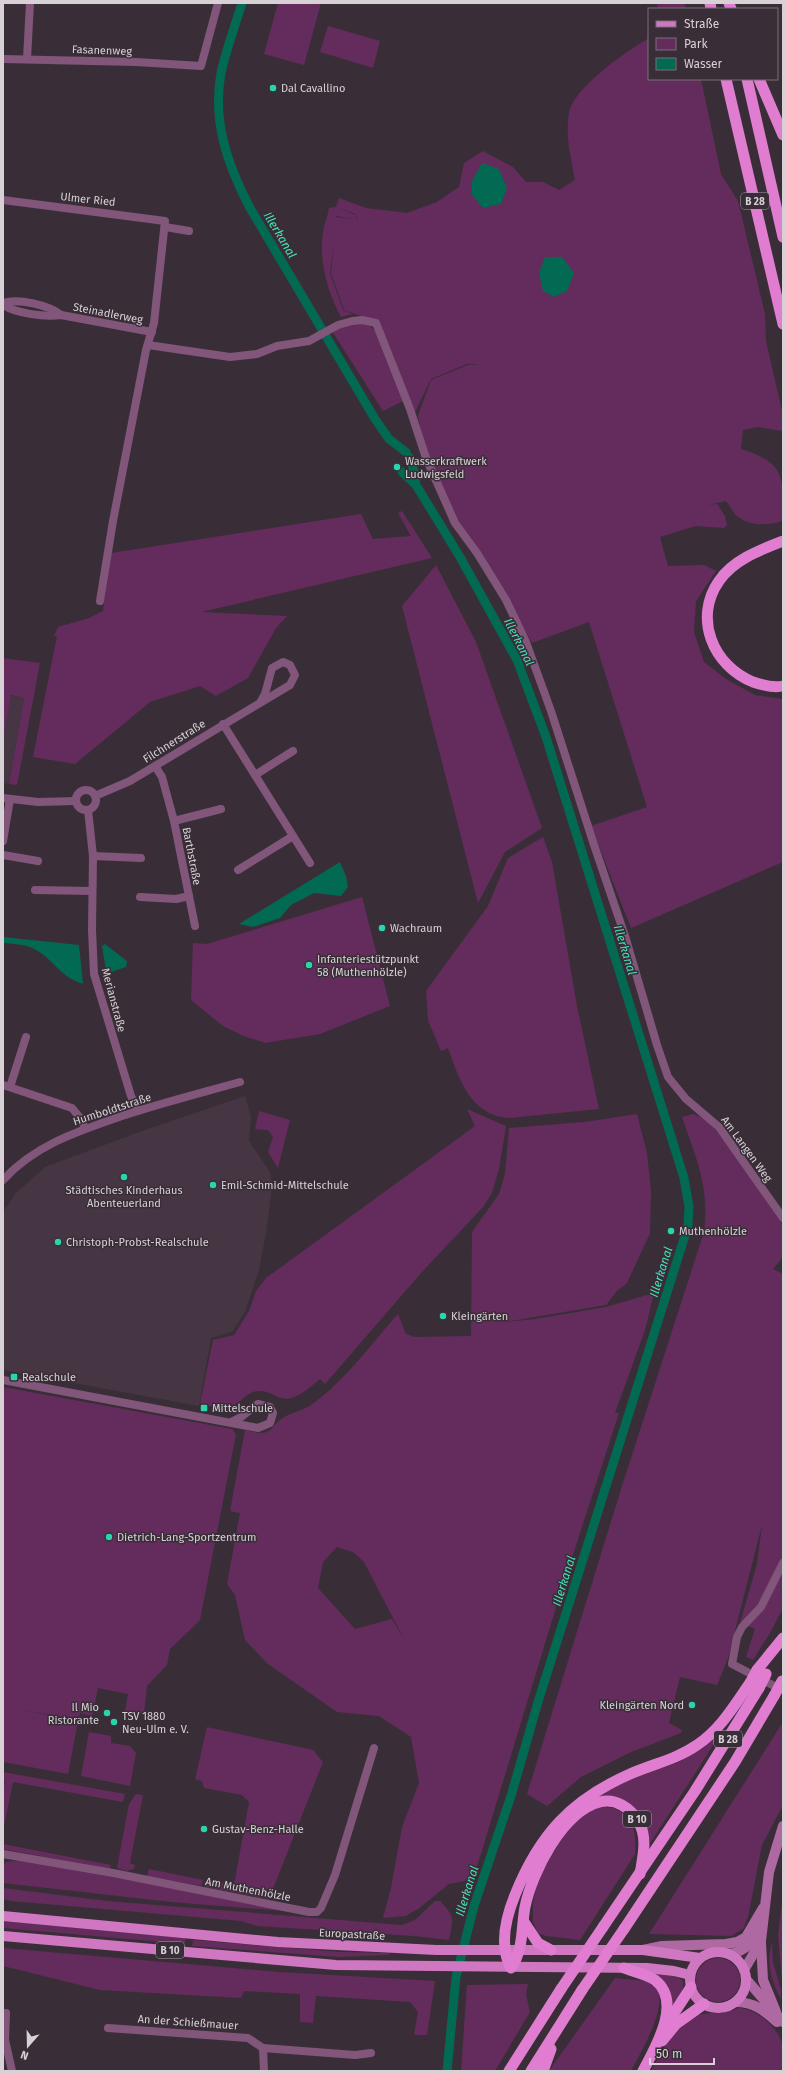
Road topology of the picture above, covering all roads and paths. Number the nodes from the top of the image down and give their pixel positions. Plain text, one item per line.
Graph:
1 (30, 3) edge
2 (218, 3) edge
3 (3, 59) edge
4 (28, 59) junction
5 (726, 80) edge
6 (747, 80) edge
7 (759, 80) edge
8 (783, 135) edge
9 (3, 200) edge
10 (165, 227) junction
11 (190, 232) dead end
12 (783, 237) edge
13 (3, 304) edge
14 (783, 324) edge
15 (152, 332) junction
16 (148, 345) junction
17 (783, 541) edge
18 (100, 601) dead end
19 (783, 686) edge
20 (261, 701) junction
21 (223, 724) junction
22 (293, 751) dead end
23 (155, 766) junction
24 (255, 775) junction
25 (96, 796) junction
26 (6, 798) edge
27 (76, 801) junction
28 (222, 808) dead end
29 (88, 810) junction
30 (174, 821) junction
31 (293, 836) junction
32 (3, 841) edge
33 (3, 855) edge
34 (93, 856) junction
35 (141, 858) dead end
36 (38, 861) dead end
37 (310, 863) dead end
38 (238, 870) dead end
39 (35, 890) dead end
40 (92, 892) junction
41 (189, 896) junction
42 (140, 897) dead end
43 (195, 926) dead end
44 (26, 1037) dead end
45 (240, 1082) dead end
46 (6, 1086) edge
47 (138, 1111) junction
48 (85, 1128) junction
49 (3, 1180) edge
50 (783, 1218) edge
51 (3, 1380) edge
52 (231, 1422) junction
53 (783, 1563) edge
54 (783, 1639) edge
55 (754, 1686) junction
56 (780, 1687) edge
57 (374, 1748) dead end
58 (783, 1826) edge
59 (3, 1854) edge
60 (640, 1874) junction
61 (765, 1905) junction
62 (4, 1915) edge
63 (524, 1922) junction
64 (763, 1923) junction
65 (3, 1936) edge
66 (761, 1941) junction
67 (505, 1950) junction
68 (520, 1950) junction
69 (551, 1950) junction
70 (642, 1950) junction
71 (730, 1954) junction
72 (700, 1958) junction
73 (511, 1968) junction
74 (624, 1968) junction
75 (745, 1974) junction
76 (690, 1975) junction
77 (691, 1987) junction
78 (736, 2002) junction
79 (704, 2004) junction
80 (776, 2012) junction
81 (6, 2013) dead end
82 (783, 2022) edge
83 (108, 2028) dead end
84 (783, 2028) edge
85 (558, 2029) junction
86 (663, 2030) junction
87 (263, 2048) junction
88 (371, 2053) dead end
89 (653, 2053) junction
90 (12, 2071) edge
91 (264, 2071) edge
92 (509, 2071) edge
93 (531, 2071) edge
94 (543, 2071) edge
95 (643, 2071) edge

1 - 4 street
2 - 4 street, Fasanenweg
3 - 4 street, Fasanenweg
5 - 14 highway, B 28
6 - 12 highway, B 28
7 - 8 highway
9 - 10 street, Ulmer Ried
10 - 11 street, Ulmer Ried
10 - 15 street
13 - 15 street, Steinadlerweg
15 - 16 street
16 - 18 street
16 - 50 street, Am Langen Weg
17 - 19 highway
20 - 20 street, Filchnerstraße
20 - 21 street, Filchnerstraße
21 - 23 street, Filchnerstraße
21 - 24 street
22 - 24 street
23 - 25 street, Filchnerstraße
23 - 30 street, Barthstraße
24 - 31 street
25 - 27 street
25 - 29 street
26 - 27 street
26 - 32 street
27 - 29 street
28 - 30 street, Barthstraße
29 - 34 street, Merianstraße
30 - 41 street, Barthstraße
31 - 37 street
31 - 38 street
33 - 36 street
34 - 35 street
34 - 40 street, Merianstraße
39 - 40 street
40 - 47 street, Merianstraße
41 - 42 street, Barthstraße
41 - 43 street, Barthstraße
44 - 46 street
45 - 47 street, Humboldtstraße
46 - 48 street
47 - 48 street, Humboldtstraße
48 - 49 street, Humboldtstraße
51 - 52 street
52 - 52 street
53 - 56 street
54 - 55 highway, bridge
55 - 60 highway, B 28
55 - 67 highway
56 - 85 highway, B 28, bridge
57 - 59 street, Am Muthenhölzle
58 - 61 main road
60 - 63 highway, B 10
60 - 92 highway, B 10, bridge
61 - 64 main road
61 - 70 main road
62 - 67 main road, Europastraße / B 10
63 - 68 highway, B 10
63 - 69 highway
64 - 66 main road
64 - 71 main road
65 - 73 main road, B 10
66 - 75 main road
66 - 80 main road
67 - 68 main road, Europastraße / B 10
67 - 73 highway
68 - 69 main road, Europastraße / B 10
68 - 73 highway, B 10
69 - 70 main road, Europastraße / B 10
70 - 72 main road, Europastraße / B 10
71 - 72 main road, B 10
71 - 75 main road
72 - 76 main road
73 - 74 main road, B 10
74 - 76 main road, B 10
74 - 86 highway
75 - 78 main road
75 - 80 main road
76 - 77 main road
77 - 79 main road
77 - 86 highway
78 - 79 main road
78 - 84 main road
79 - 89 highway
80 - 82 main road
81 - 90 street
83 - 87 street, An der Schießmauer
85 - 93 highway
85 - 94 highway
86 - 89 highway
87 - 88 street, An der Schießmauer
87 - 91 street
89 - 95 highway

